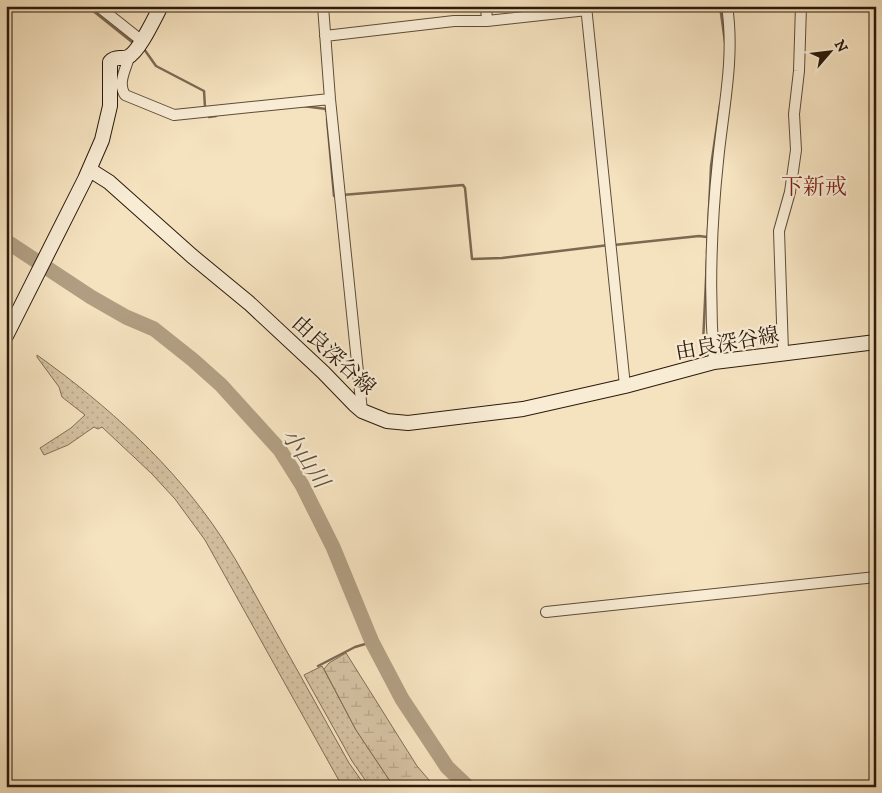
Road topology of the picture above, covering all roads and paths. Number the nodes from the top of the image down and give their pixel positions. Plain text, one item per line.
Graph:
1 (98, 6) edge
2 (161, 6) edge
3 (323, 6) edge
4 (486, 6) edge
5 (727, 6) edge
6 (801, 6) edge
7 (586, 8) edge
8 (487, 21) junction
9 (325, 36) junction
10 (142, 41) junction
11 (129, 57) junction
12 (330, 99) junction
13 (90, 170) junction
14 (6, 336) edge
15 (876, 342) edge
16 (783, 352) junction
17 (714, 362) junction
18 (625, 386) junction
19 (362, 411) junction
20 (876, 577) edge
21 (546, 612) dead end

1 - 10 street
2 - 10 main road
3 - 9 street
4 - 8 street
5 - 17 street
6 - 16 street
7 - 8 street
7 - 18 street
8 - 9 street
9 - 12 street
10 - 11 main road
11 - 12 street
11 - 13 main road
12 - 19 street
13 - 14 main road
13 - 19 main road, 由良深谷線
15 - 16 main road, 由良深谷線
16 - 17 main road, 由良深谷線
17 - 18 main road, 由良深谷線
18 - 19 main road, 由良深谷線
20 - 21 street

